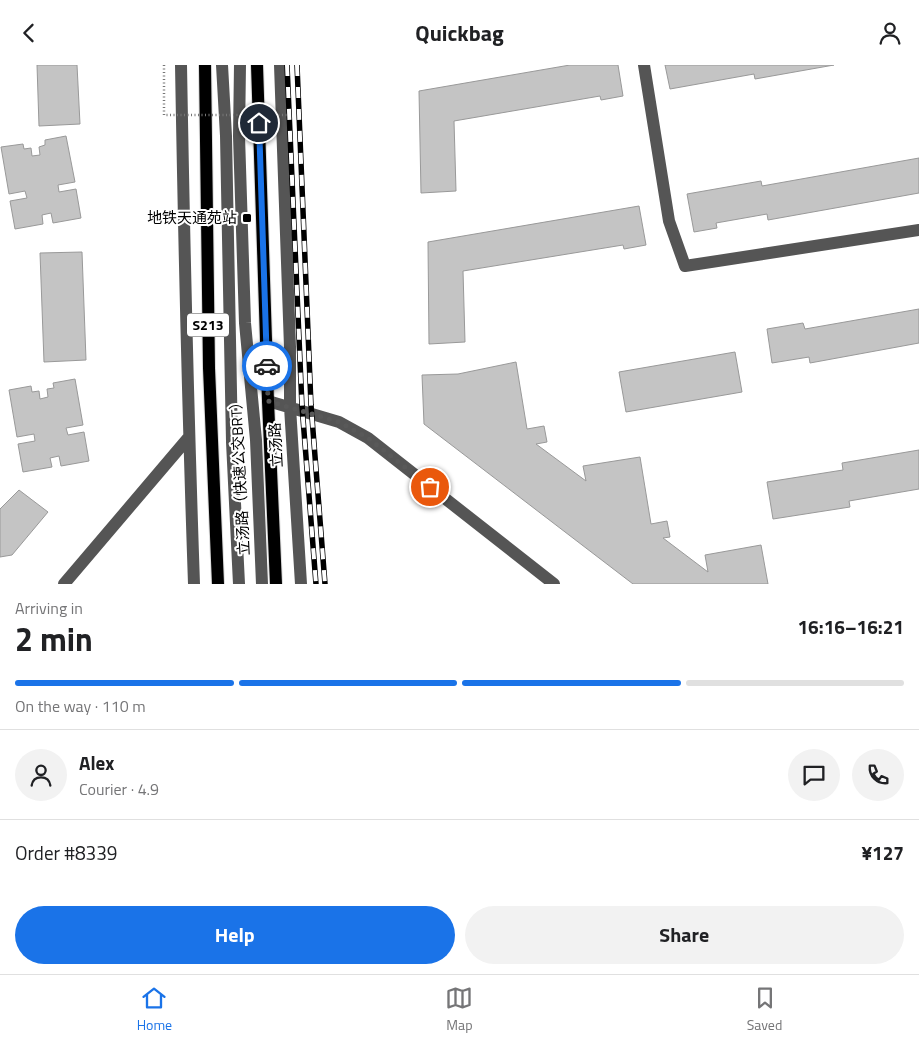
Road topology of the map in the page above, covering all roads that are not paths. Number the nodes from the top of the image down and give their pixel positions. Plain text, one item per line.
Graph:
1 (181, 65) edge
2 (205, 65) edge
3 (222, 65) edge
4 (240, 65) edge
5 (257, 65) edge
6 (280, 65) edge
7 (644, 65) edge
8 (919, 230) edge
9 (268, 401) junction
10 (290, 407) junction
11 (189, 437) junction
12 (64, 584) edge
13 (194, 584) edge
14 (218, 584) edge
15 (239, 584) edge
16 (262, 584) edge
17 (276, 584) edge
18 (301, 584) edge
19 (554, 584) edge

1 - 11 street, S213
2 - 14 main road, S213
3 - 15 street, 立汤路（快速公交BRT）
4 - 16 street, 立汤路（快速公交BRT）
5 - 9 main road, 立汤路
6 - 10 street, 立汤路
7 - 8 street
9 - 10 street
9 - 17 main road, 立汤路
10 - 18 street, 立汤路
10 - 19 street
11 - 12 street
11 - 13 street, S213

